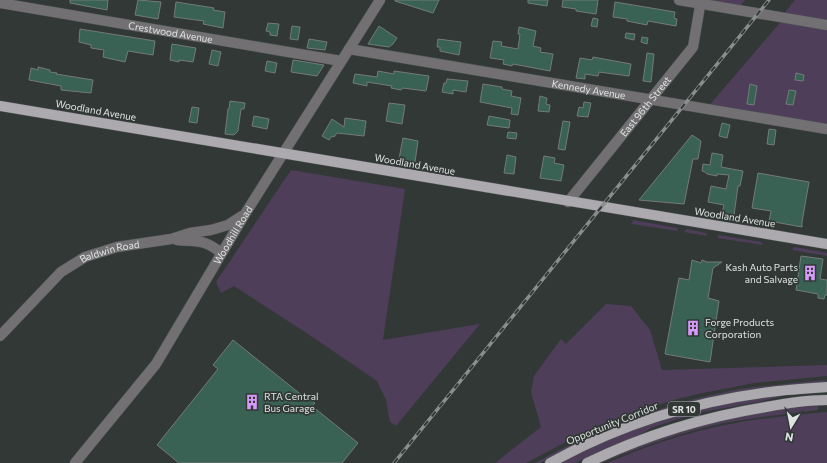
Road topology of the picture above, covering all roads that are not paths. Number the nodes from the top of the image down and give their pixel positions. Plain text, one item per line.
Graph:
1 (380, 0) edge
2 (678, 0) edge
3 (701, 2) edge
4 (0, 3) edge
5 (827, 25) edge
6 (350, 49) junction
7 (341, 61) junction
8 (650, 98) junction
9 (0, 106) edge
10 (827, 129) edge
11 (283, 154) junction
12 (568, 202) junction
13 (245, 214) junction
14 (171, 240) junction
15 (827, 244) edge
16 (221, 253) junction
17 (0, 336) edge
18 (827, 387) edge
19 (827, 400) edge
20 (75, 463) edge
21 (550, 463) edge
22 (587, 463) edge

1 - 6 street, Woodhill Road
2 - 3 street
3 - 5 street
3 - 8 street, East 96th Street
4 - 7 street, Crestwood Avenue
6 - 7 street, Woodhill Road
6 - 8 street, Kennedy Avenue
7 - 11 street, Woodhill Road
8 - 10 street, Kennedy Avenue
8 - 12 street, East 96th Street
9 - 11 main road, Woodland Avenue
11 - 12 main road, Woodland Avenue
11 - 13 street, Woodhill Road
12 - 15 main road, Woodland Avenue
13 - 14 street, Baldwin Road
13 - 16 street, Woodhill Road
14 - 16 street
14 - 17 street, Baldwin Road
16 - 20 street, Woodhill Road
18 - 21 main road, Opportunity Corridor / SR 10
19 - 22 main road, SR 10

